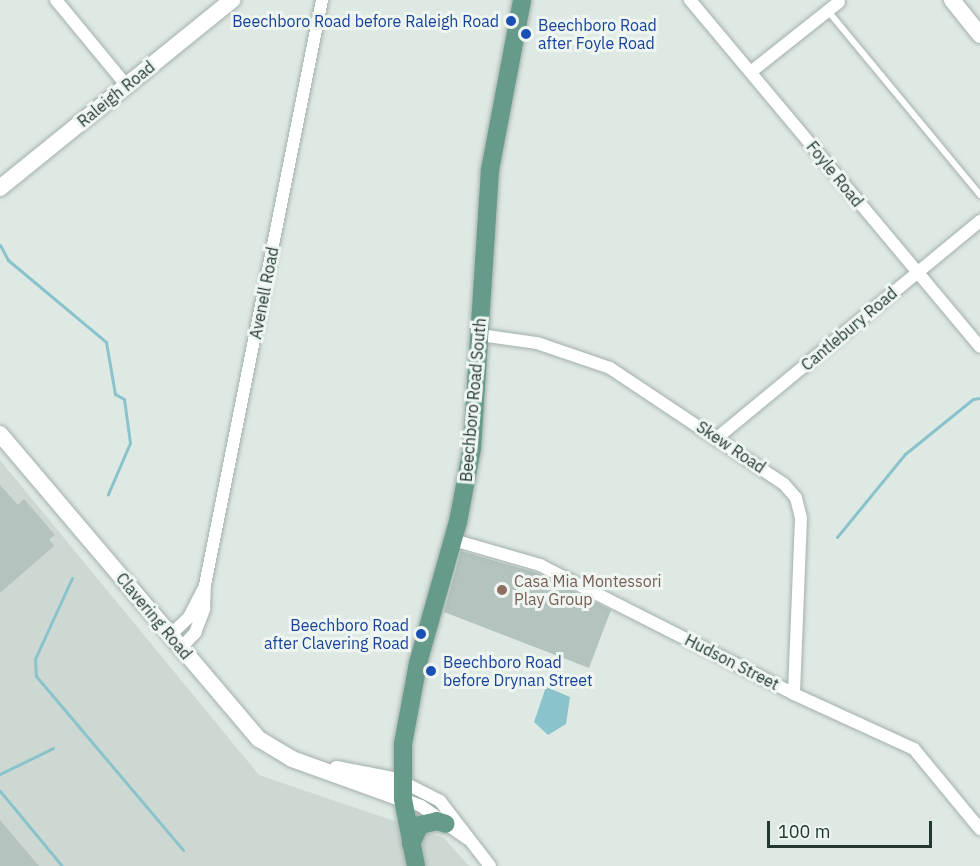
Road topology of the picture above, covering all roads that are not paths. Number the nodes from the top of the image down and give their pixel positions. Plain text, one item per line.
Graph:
1 (56, 0) edge
2 (231, 0) edge
3 (322, 0) edge
4 (522, 0) edge
5 (690, 0) edge
6 (952, 0) edge
7 (839, 2) dead end
8 (828, 11) junction
9 (980, 35) edge
10 (752, 71) junction
11 (126, 86) junction
12 (0, 188) edge
13 (980, 195) edge
14 (980, 220) edge
15 (916, 273) junction
16 (480, 335) junction
17 (980, 347) edge
18 (0, 434) edge
19 (718, 437) junction
20 (453, 540) junction
21 (176, 641) junction
22 (794, 694) junction
23 (403, 790) junction
24 (446, 824) junction
25 (980, 829) edge
26 (468, 839) junction
27 (411, 844) junction
28 (416, 866) edge
29 (490, 866) edge

1 - 11 street
2 - 11 street, Raleigh Road
3 - 21 street, Avenell Road
4 - 16 main road, Beechboro Road South
5 - 10 street, Foyle Road
6 - 9 street
7 - 8 street
8 - 10 street
8 - 13 lane
10 - 15 street, Foyle Road
11 - 12 street, Raleigh Road
14 - 15 street, Cantlebury Road
15 - 17 street, Foyle Road
15 - 19 street, Cantlebury Road
16 - 19 street, Skew Road
16 - 20 main road, Beechboro Road South
18 - 21 street, Clavering Road
19 - 22 street, Skew Road
20 - 22 street, Hudson Street
20 - 23 main road, Beechboro Road South
21 - 23 street, Clavering Road
22 - 25 street, Hudson Street
23 - 24 street
23 - 26 street
23 - 27 main road, Beechboro Road South
24 - 26 street
24 - 27 main road
26 - 29 street
27 - 28 main road, Beechboro Road South

